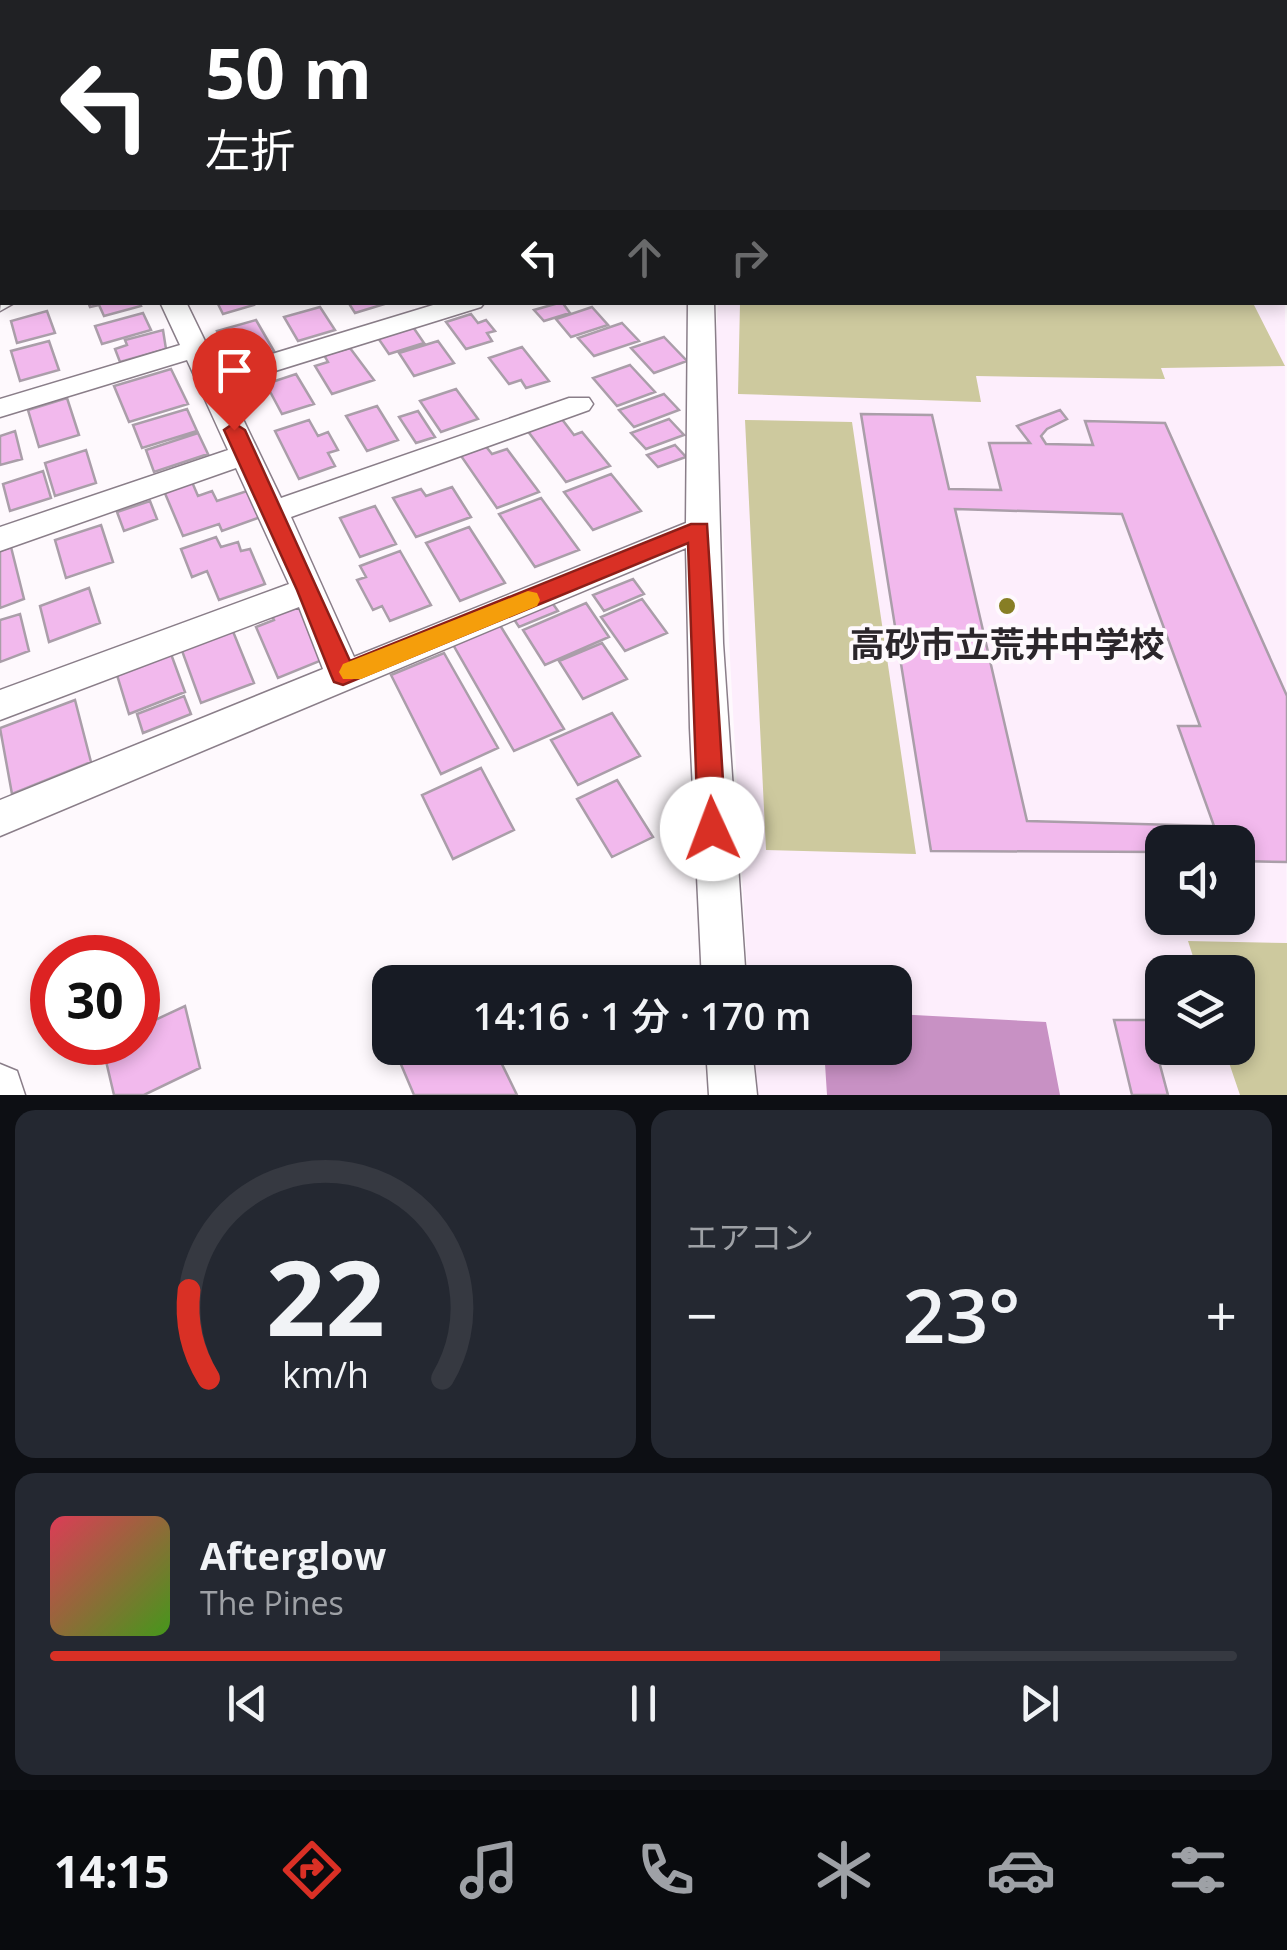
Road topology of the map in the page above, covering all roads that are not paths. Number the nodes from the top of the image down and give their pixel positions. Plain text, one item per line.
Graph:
1 (173, 305) edge
2 (462, 305) edge
3 (701, 305) edge
4 (195, 349) junction
5 (211, 382) junction
6 (579, 404) dead end
7 (0, 408) edge
8 (246, 454) junction
9 (273, 512) junction
10 (699, 530) junction
11 (0, 539) edge
12 (309, 590) junction
13 (343, 675) junction
14 (0, 705) edge
15 (0, 818) edge
16 (723, 965) edge
17 (731, 1065) edge
18 (733, 1095) edge

1 - 4 street
2 - 5 street
3 - 10 street
4 - 5 street
4 - 7 street
5 - 8 street
6 - 9 street
8 - 9 street
8 - 11 street
9 - 12 street
10 - 13 street
10 - 16 street
12 - 13 street
12 - 14 street
13 - 15 street
17 - 18 street

